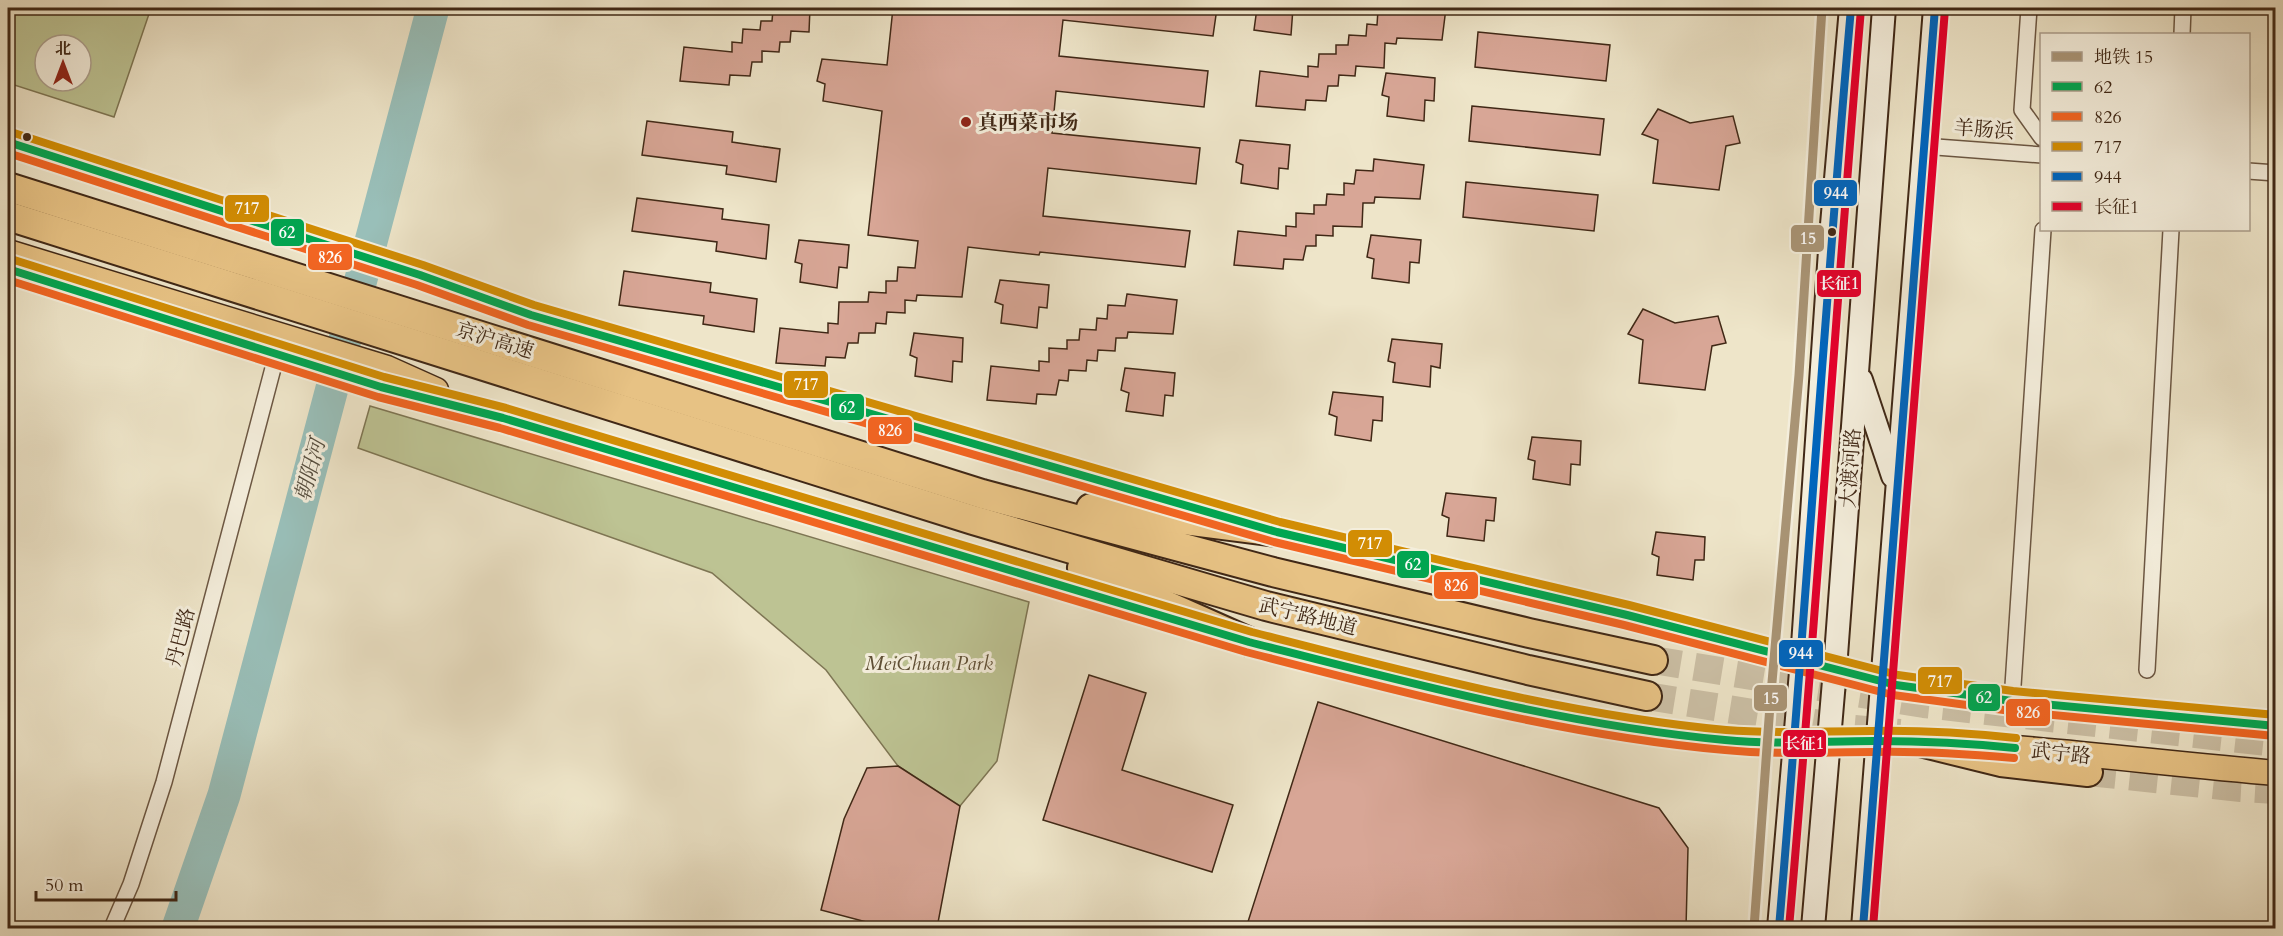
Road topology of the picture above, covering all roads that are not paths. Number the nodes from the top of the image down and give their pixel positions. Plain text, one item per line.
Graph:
1 (1851, 8) edge
2 (1935, 8) edge
3 (2029, 8) edge
4 (2183, 8) edge
5 (1884, 9) edge
6 (2182, 33) edge
7 (2040, 135) edge
8 (8, 142) edge
9 (1923, 146) junction
10 (2040, 155) edge
11 (8, 159) edge
12 (2250, 171) edge
13 (2276, 173) edge
14 (8, 187) edge
15 (8, 216) edge
16 (2043, 231) edge
17 (2171, 231) edge
18 (8, 252) edge
19 (8, 269) edge
20 (417, 283) junction
21 (287, 358) junction
22 (1857, 368) junction
23 (384, 378) junction
24 (1896, 486) junction
25 (977, 507) junction
26 (1277, 532) junction
27 (1249, 642) junction
28 (1653, 660) tunnel mouth
29 (1802, 660) junction
30 (1835, 669) junction
31 (2147, 670) dead end
32 (1881, 681) junction
33 (1647, 696) tunnel mouth
34 (2012, 701) junction
35 (2276, 726) edge
36 (1877, 741) junction
37 (1794, 742) junction
38 (1828, 742) junction
39 (1920, 742) junction
40 (2088, 772) tunnel mouth
41 (2276, 773) edge
42 (112, 928) edge
43 (1779, 928) edge
44 (1814, 928) edge
45 (1863, 928) edge

1 - 29 main road, 大渡河路
2 - 9 main road
3 - 7 street
4 - 6 street
5 - 22 main road, 大渡河路
8 - 20 main road
9 - 10 street, 羊肠浜
9 - 24 main road
11 - 20 main road
12 - 13 street
14 - 25 highway, 京沪高速
15 - 25 highway, 京沪高速
16 - 34 street
17 - 31 street
18 - 23 main road
19 - 21 main road
20 - 26 main road
21 - 23 main road
21 - 42 street, 丹巴路
22 - 24 main road
22 - 30 main road, 大渡河路
23 - 27 main road, 武宁路
24 - 32 main road
25 - 26 highway
25 - 27 highway
25 - 28 highway, 武宁路地道
25 - 33 highway, 武宁路地道
26 - 29 main road
27 - 37 main road, 武宁路
29 - 30 main road
29 - 37 main road, 大渡河路
30 - 32 main road
30 - 38 main road, 大渡河路
32 - 34 main road
32 - 36 main road
34 - 35 main road
36 - 38 main road, 武宁路
36 - 39 main road, 武宁路
36 - 45 main road
37 - 38 main road, 武宁路
37 - 43 main road, 大渡河路
38 - 44 main road, 大渡河路
39 - 40 highway
39 - 41 main road, 武宁路

